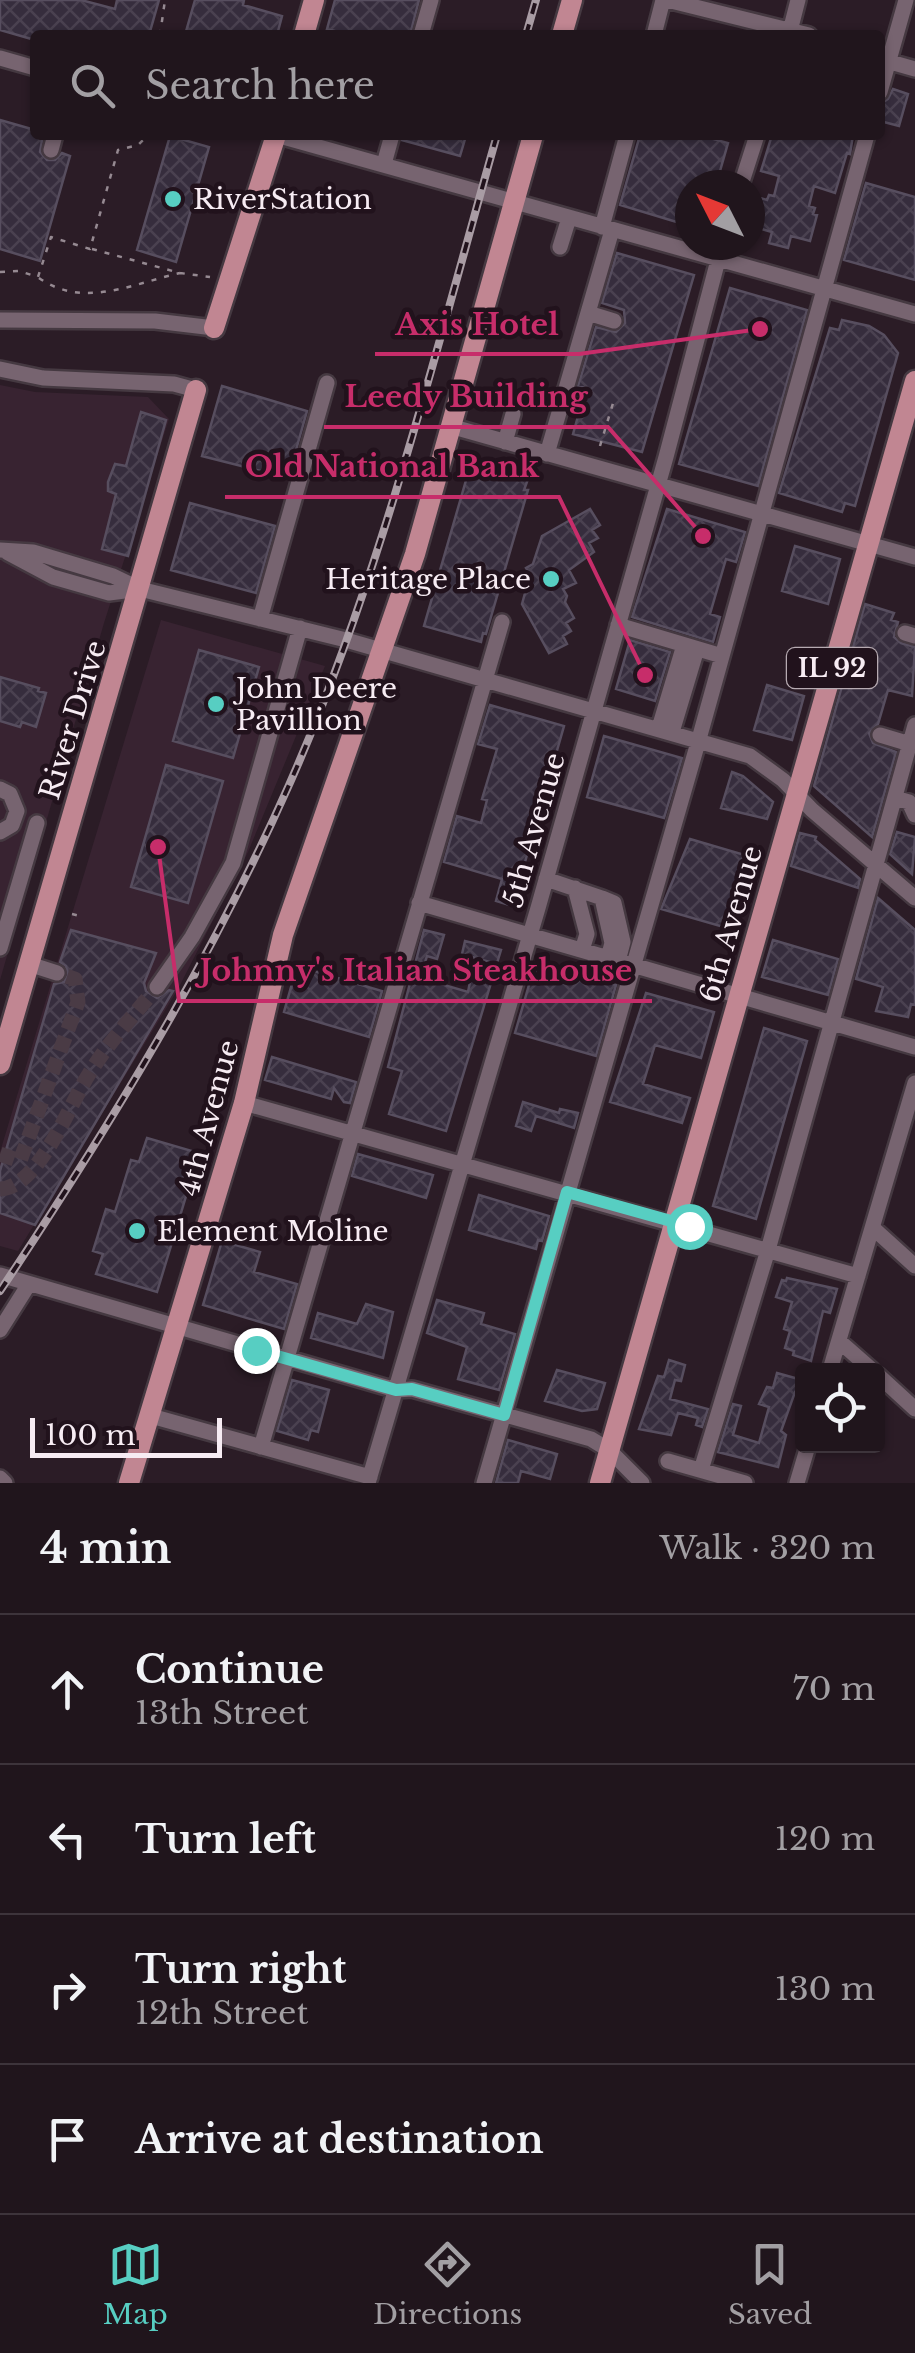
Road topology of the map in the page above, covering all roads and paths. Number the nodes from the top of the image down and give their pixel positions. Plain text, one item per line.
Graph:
1 (165, 0) edge
2 (314, 0) edge
3 (430, 0) edge
4 (572, 0) edge
5 (665, 0) edge
6 (798, 0) edge
7 (906, 0) edge
8 (161, 30) edge
9 (305, 30) edge
10 (421, 30) edge
11 (563, 30) edge
12 (656, 30) edge
13 (774, 30) edge
14 (790, 30) edge
15 (885, 57) edge
16 (0, 58) edge
17 (885, 60) edge
18 (30, 67) edge
19 (915, 70) edge
20 (143, 140) edge
21 (274, 140) edge
22 (295, 140) edge
23 (391, 140) edge
24 (532, 140) edge
25 (626, 140) edge
26 (755, 140) edge
27 (866, 140) edge
28 (384, 164) junction
29 (746, 170) edge
30 (513, 202) junction
31 (568, 218) junction
32 (607, 228) junction
33 (675, 242) edge
34 (560, 246) dead end
35 (90, 249) junction
36 (718, 260) edge
37 (742, 260) edge
38 (0, 272) edge
39 (180, 272) junction
40 (38, 277) junction
41 (229, 280) junction
42 (824, 290) junction
43 (588, 314) junction
44 (915, 314) edge
45 (0, 320) edge
46 (614, 321) dead end
47 (214, 328) joint
48 (0, 369) edge
49 (915, 380) edge
50 (327, 383) dead end
51 (196, 390) joint
52 (614, 400) dead end
53 (513, 414) dead end
54 (450, 426) junction
55 (505, 442) junction
56 (600, 446) dead end
57 (547, 454) junction
58 (658, 484) junction
59 (762, 513) junction
60 (868, 544) junction
61 (3, 551) edge
62 (915, 556) edge
63 (140, 588) junction
64 (260, 618) junction
65 (502, 622) dead end
66 (618, 625) junction
67 (300, 628) junction
68 (694, 648) junction
69 (381, 650) junction
70 (722, 656) junction
71 (483, 680) junction
72 (594, 709) junction
73 (915, 725) edge
74 (669, 731) junction
75 (880, 735) dead end
76 (699, 738) junction
77 (910, 744) junction
78 (0, 789) edge
79 (796, 794) junction
80 (895, 798) junction
81 (915, 816) edge
82 (16, 818) junction
83 (37, 823) junction
84 (69, 830) junction
85 (0, 832) edge
86 (877, 866) junction
87 (546, 879) junction
88 (588, 893) junction
89 (915, 898) edge
90 (419, 904) junction
91 (72, 914) dead end
92 (83, 917) dead end
93 (530, 935) junction
94 (0, 948) edge
95 (606, 958) junction
96 (28, 964) junction
97 (57, 973) dead end
98 (162, 988) tunnel mouth
99 (739, 996) junction
100 (831, 1023) junction
101 (915, 1047) edge
102 (0, 1064) edge
103 (915, 1084) edge
104 (244, 1103) junction
105 (910, 1120) edge
106 (353, 1133) junction
107 (462, 1163) junction
108 (567, 1192) junction
109 (674, 1222) junction
110 (872, 1228) junction
111 (768, 1250) junction
112 (915, 1266) edge
113 (0, 1275) edge
114 (858, 1276) junction
115 (29, 1284) junction
116 (178, 1328) junction
117 (0, 1330) edge
118 (838, 1341) junction
119 (286, 1359) junction
120 (832, 1363) edge
121 (863, 1363) edge
122 (885, 1382) edge
123 (396, 1390) junction
124 (915, 1409) edge
125 (504, 1415) junction
126 (151, 1416) junction
127 (261, 1446) junction
128 (609, 1450) junction
129 (806, 1453) edge
130 (668, 1461) dead end
131 (701, 1470) junction
132 (369, 1480) edge
133 (129, 1483) edge
134 (484, 1483) edge
135 (600, 1483) edge
136 (642, 1483) edge
137 (745, 1483) edge
138 (797, 1483) edge

1 - 8 path
2 - 9 main road
3 - 10 street
4 - 11 main road
5 - 12 street
5 - 13 street
6 - 14 street
7 - 15 street
16 - 18 street
17 - 19 street
20 - 35 path
21 - 41 main road
22 - 28 street
23 - 28 street
24 - 30 main road, 4th Avenue
25 - 32 street
26 - 29 street
27 - 42 street
28 - 30 street
30 - 31 street
30 - 54 main road, 4th Avenue
31 - 32 street
31 - 34 street
32 - 33 street
32 - 43 street
35 - 39 path
35 - 40 path
36 - 58 street, 5th Avenue
37 - 42 street
38 - 40 path
39 - 40 path
39 - 41 path
41 - 47 main road
42 - 44 street
42 - 59 street
43 - 46 street
43 - 57 street
45 - 47 street
48 - 51 street
49 - 60 main road, 6th Avenue / IL 92
50 - 64 street
51 - 63 main road, River Drive
52 - 56 path
53 - 55 street
54 - 55 street
54 - 69 main road, 4th Avenue
55 - 57 street
57 - 58 street
58 - 59 street
58 - 66 street, 5th Avenue
59 - 60 street
59 - 70 street
60 - 62 street
60 - 79 main road, 6th Avenue / IL 92
61 - 63 street
63 - 64 street
63 - 84 main road, River Drive
64 - 67 street
65 - 71 street
66 - 68 street
66 - 72 street, 5th Avenue
67 - 69 street
67 - 98 street
68 - 70 street
68 - 74 street
69 - 71 street
69 - 104 main road, 4th Avenue
70 - 76 street
71 - 72 street
71 - 90 street
72 - 74 street
72 - 87 street, 5th Avenue
73 - 77 street
74 - 76 street
75 - 77 street
76 - 79 street
76 - 95 street
77 - 80 street
78 - 82 street
79 - 86 street
79 - 99 main road, 6th Avenue / IL 92
80 - 81 street
80 - 86 street
82 - 83 street
82 - 85 street
83 - 84 street
83 - 94 street
84 - 96 main road, River Drive
86 - 89 street
86 - 100 street
87 - 88 street
87 - 93 street, 5th Avenue
88 - 95 street
88 - 95 street
90 - 93 street
90 - 106 street
91 - 92 path
93 - 95 street
93 - 107 street, 5th Avenue
95 - 99 street
95 - 108 street
96 - 97 street
96 - 102 main road, River Drive
99 - 100 street
99 - 109 main road, 6th Avenue / IL 92
100 - 101 street
100 - 111 street
103 - 105 street
104 - 106 street
104 - 116 main road, 4th Avenue
105 - 110 street
106 - 107 street
106 - 119 street
107 - 108 street
107 - 123 street, 5th Avenue
108 - 109 street
108 - 125 street
109 - 111 street
109 - 128 main road, 6th Avenue / IL 92
110 - 112 street
110 - 114 street
111 - 114 street
111 - 131 street
113 - 115 street
114 - 118 street
115 - 116 street
115 - 117 street
116 - 119 street
116 - 126 main road, 4th Avenue
118 - 120 street
118 - 121 street
119 - 123 street
119 - 127 street
122 - 124 street
123 - 125 street
123 - 132 street, 5th Avenue
125 - 128 street
125 - 134 street
126 - 127 street
126 - 133 main road, 4th Avenue
127 - 132 street
128 - 135 main road, 6th Avenue / IL 92
128 - 136 street
129 - 138 street
130 - 131 street
131 - 137 street

